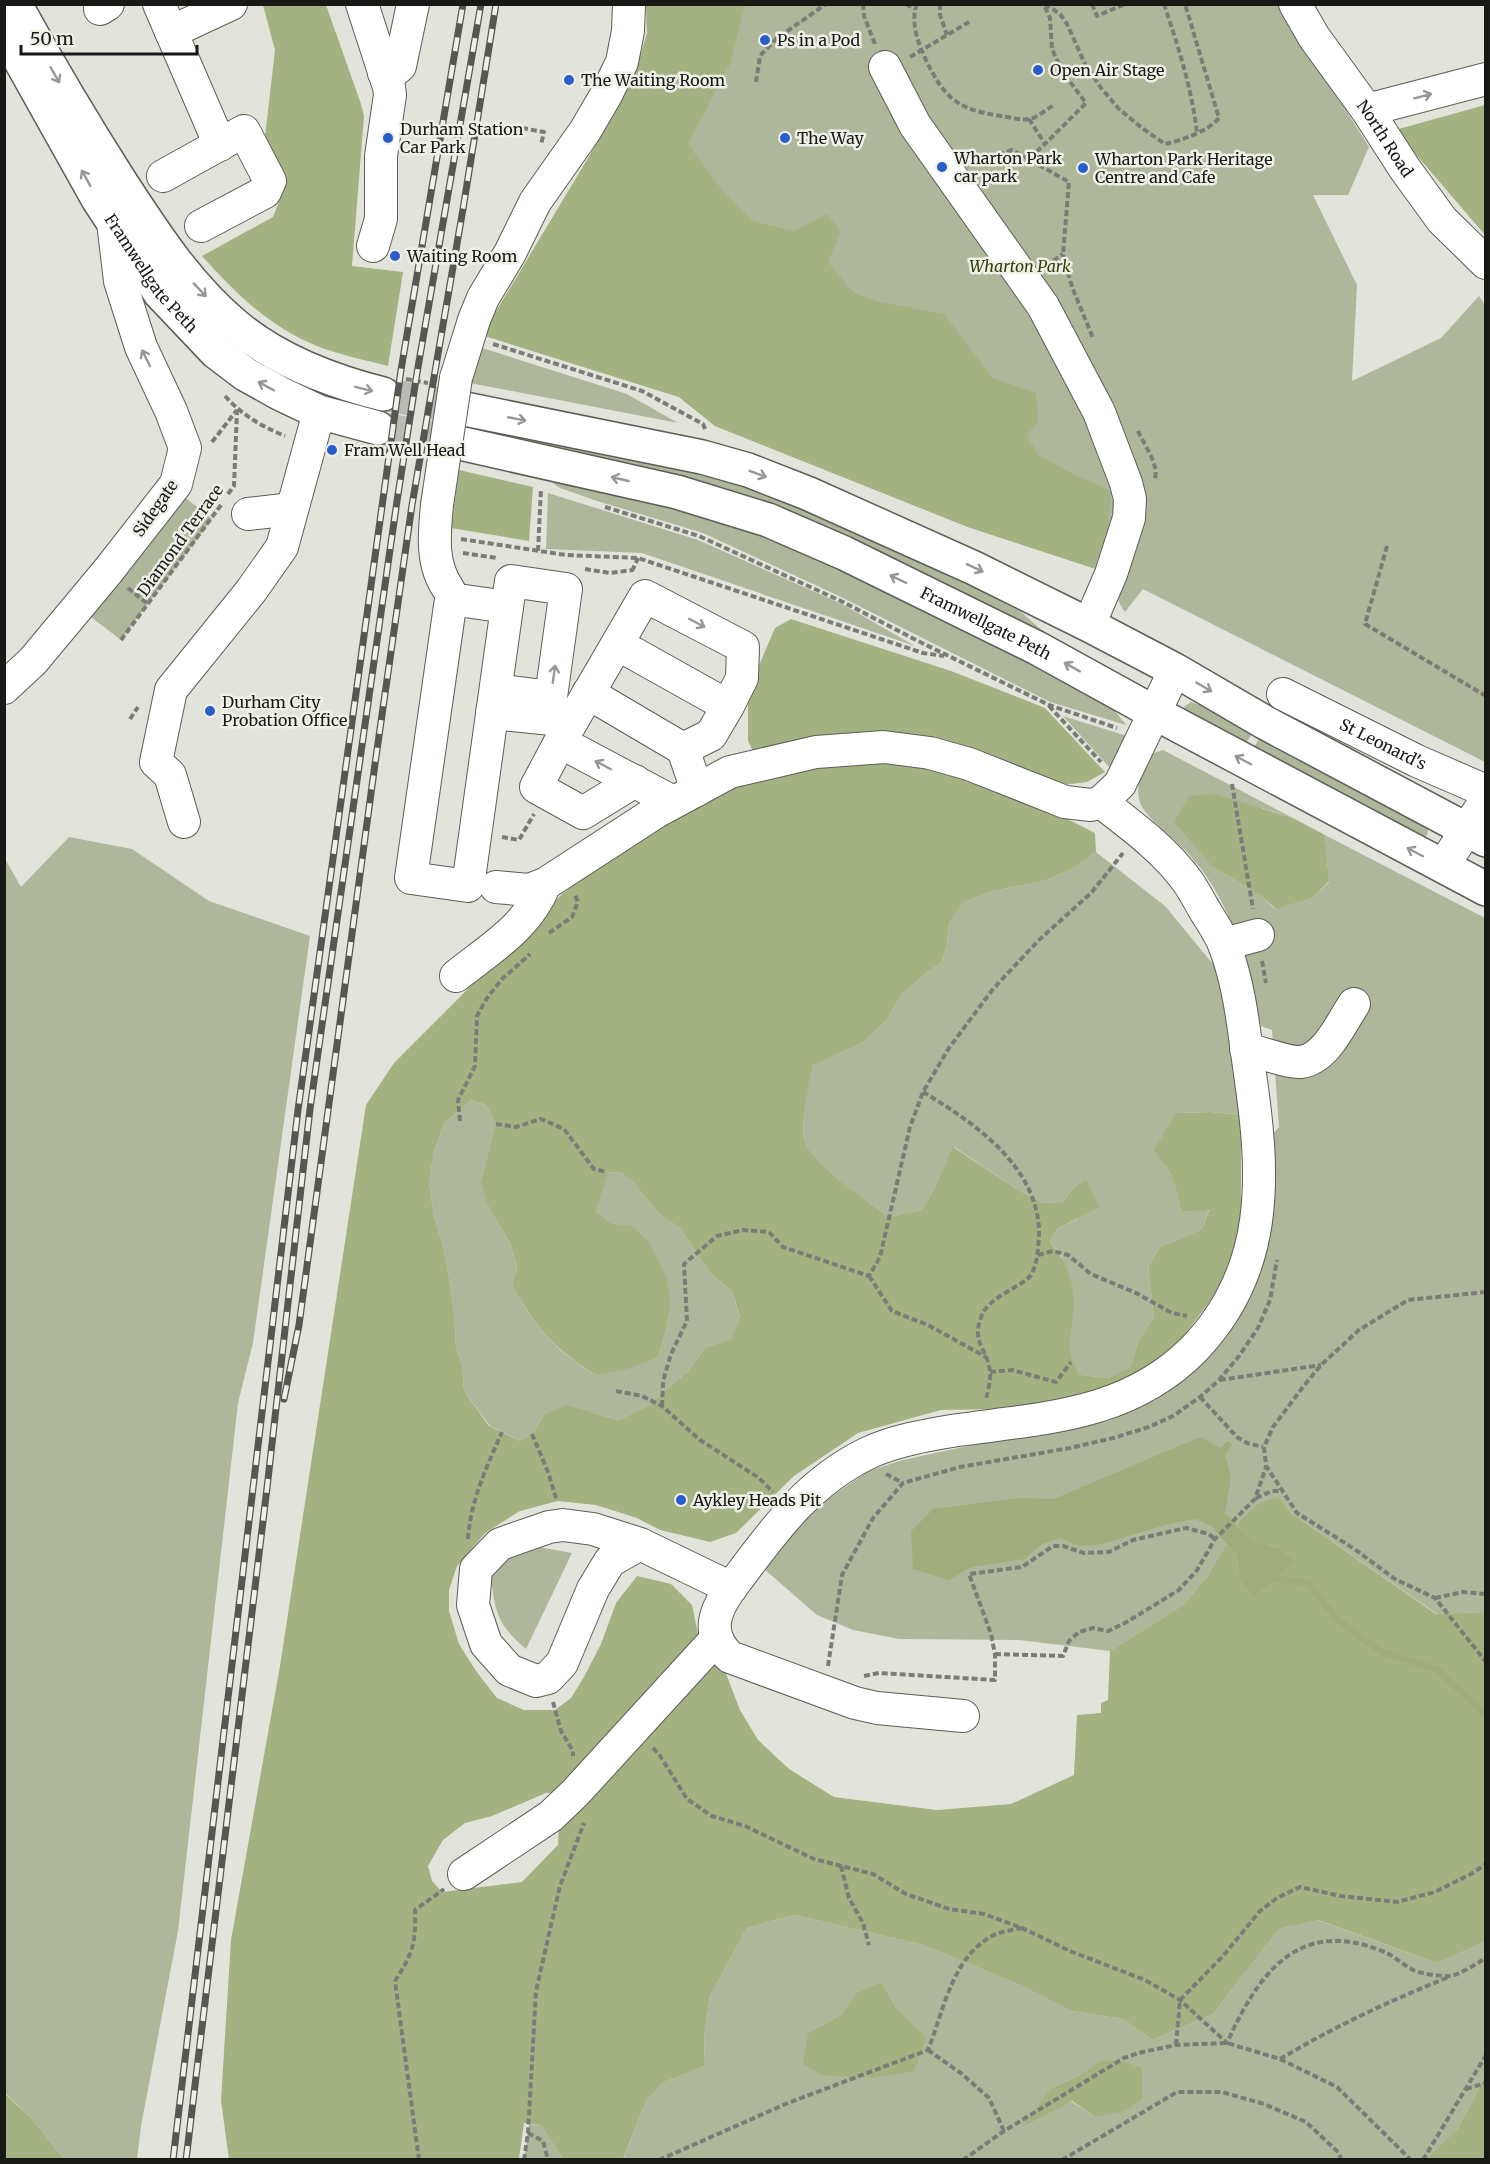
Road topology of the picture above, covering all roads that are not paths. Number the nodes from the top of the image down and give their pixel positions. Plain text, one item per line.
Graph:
1 (15, 4) edge
2 (231, 4) edge
3 (362, 4) edge
4 (413, 4) edge
5 (629, 4) edge
6 (1295, 4) edge
7 (165, 18) edge
8 (4, 31) edge
9 (885, 67) road end
10 (384, 73) junction
11 (1485, 79) edge
12 (1367, 110) junction
13 (232, 138) junction
14 (163, 176) dead end
15 (113, 222) junction
16 (201, 226) dead end
17 (373, 246) dead end
18 (1485, 263) edge
19 (394, 386) tunnel mouth
20 (451, 391) junction
21 (319, 412) junction
22 (385, 439) tunnel mouth
23 (455, 442) tunnel mouth
24 (292, 509) junction
25 (248, 514) dead end
26 (449, 590) dead end
27 (507, 608) junction
28 (1089, 625) junction
29 (617, 644) junction
30 (1175, 670) junction
31 (4, 688) edge
32 (588, 693) junction
33 (1283, 694) dead end
34 (494, 702) junction
35 (728, 706) junction
36 (1155, 713) junction
37 (566, 732) junction
38 (683, 749) junction
39 (1417, 761) junction
40 (1376, 781) junction
41 (634, 782) junction
42 (1485, 791) edge
43 (1111, 793) junction
44 (685, 796) junction
45 (1485, 800) edge
46 (184, 822) dead end
47 (1476, 835) edge
48 (1443, 866) junction
49 (555, 878) junction
50 (496, 887) dead end
51 (1485, 889) edge
52 (1258, 935) road end
53 (1224, 944) junction
54 (456, 976) dead end
55 (1354, 1004) dead end
56 (1246, 1049) junction
57 (640, 1544) junction
58 (731, 1588) junction
59 (716, 1639) junction
60 (963, 1716) dead end
61 (464, 1874) road end

1 -> 19 highway, Framwellgate Peth
2 - 7 street
3 - 10 street
4 - 10 street
5 - 20 street
6 - 12 street, North Road
7 - 13 street
15 -> 8 highway, Framwellgate Peth
9 - 28 street
10 - 17 street
12 -> 11 street
12 - 18 street, North Road
13 - 14 street
13 - 16 street
21 -> 15 highway, Framwellgate Peth
31 -> 15 street, Sidegate
20 - 26 street, bridge
20 -> 28 highway
21 - 22 highway, Framwellgate Peth
21 - 24 street
36 -> 23 highway, Framwellgate Peth
24 - 25 street
24 - 46 street
27 - 34 street
34 -> 27 street
27 - 34 street
28 - 30 highway
29 - 32 street
29 - 35 street
29 -> 35 street
30 - 36 street
30 -> 40 highway
32 - 37 street
32 - 38 street
33 - 39 street, St Leonard's
34 - 37 street
35 - 38 street
36 - 43 street
48 -> 36 highway, Framwellgate Peth
41 -> 37 street
37 - 41 street
38 - 44 street
39 - 40 street
39 - 42 street, St Leonard's
40 - 47 highway
41 - 44 street
43 - 44 street
43 - 53 street
44 - 49 street
45 - 47 street
47 - 48 street
48 - 51 highway, Framwellgate Peth
49 - 50 street
49 - 54 street
52 - 53 street
53 - 56 street
55 - 56 street
56 - 58 street
57 - 57 street
57 - 58 street
58 - 59 street
59 - 60 street
59 - 61 street

